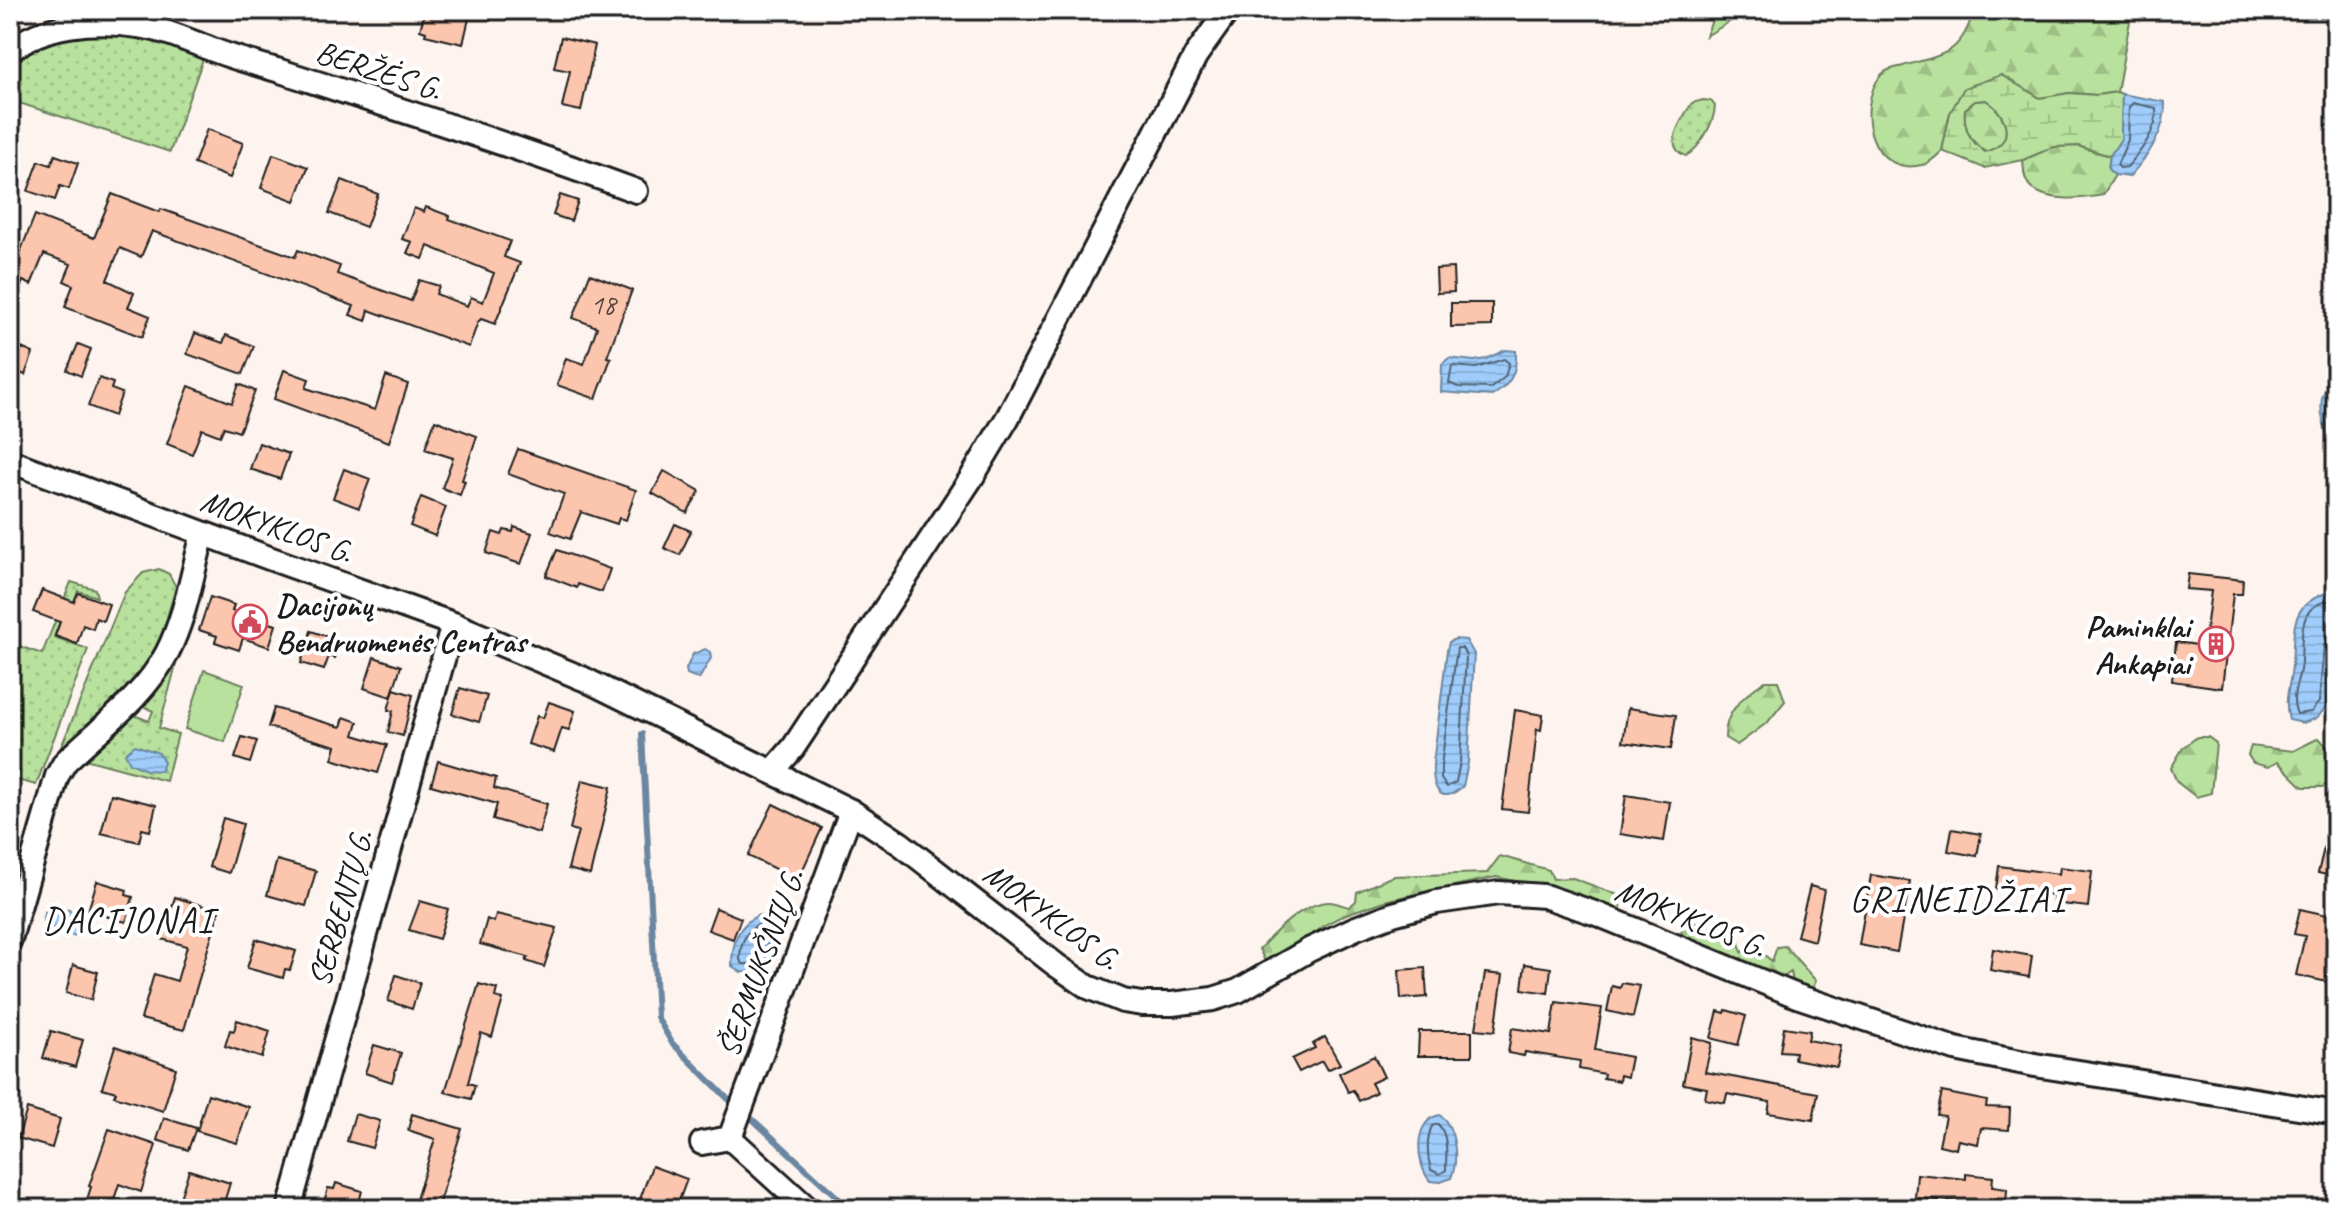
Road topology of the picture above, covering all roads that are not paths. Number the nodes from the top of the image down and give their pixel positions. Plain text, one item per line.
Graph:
1 (1232, 10) edge
2 (10, 51) edge
3 (636, 191) dead end
4 (10, 461) edge
5 (203, 534) junction
6 (453, 624) junction
7 (773, 771) junction
8 (851, 811) junction
9 (10, 939) edge
10 (2336, 1113) edge
11 (730, 1138) junction
12 (702, 1143) dead end
13 (289, 1209) edge
14 (808, 1209) edge

1 - 7 street
2 - 3 street, BERŽĖS G.
4 - 5 street, MOKYKLOS G.
5 - 6 street, MOKYKLOS G.
5 - 9 street
6 - 7 street, MOKYKLOS G.
6 - 13 street, SERBENTŲ G.
7 - 8 street, MOKYKLOS G.
8 - 10 street, MOKYKLOS G.
8 - 11 street, ŠERMUKŠNIŲ G.
11 - 12 street
11 - 14 street

